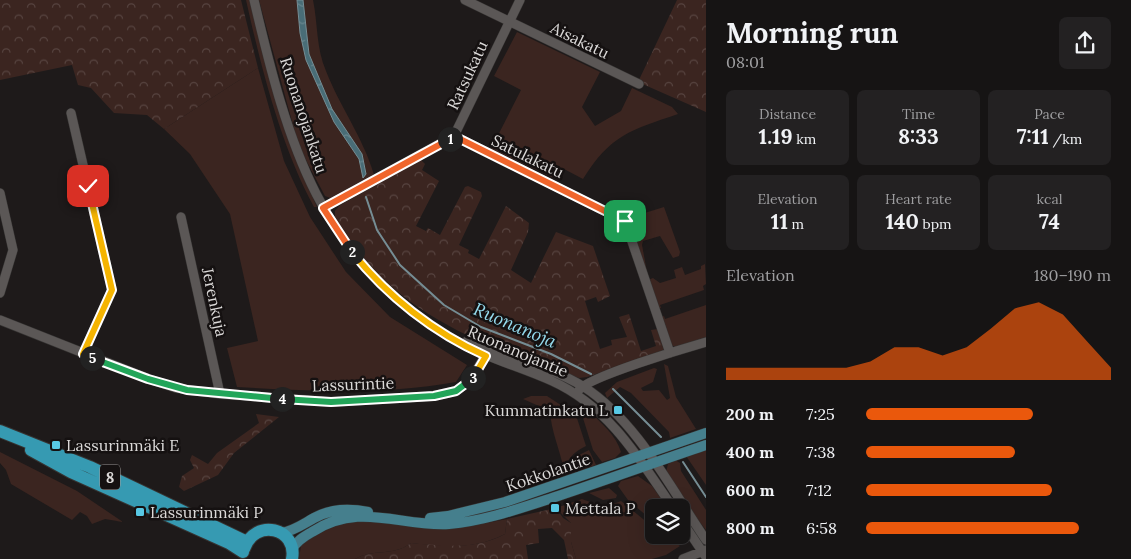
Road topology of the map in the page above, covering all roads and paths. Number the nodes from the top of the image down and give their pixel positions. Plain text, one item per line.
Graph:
1 (254, 0) edge
2 (466, 0) edge
3 (520, 0) edge
4 (509, 22) junction
5 (639, 84) dead end
6 (71, 113) dead end
7 (454, 136) junction
8 (0, 193) edge
9 (323, 208) junction
10 (181, 217) dead end
11 (0, 293) edge
12 (422, 318) joint
13 (0, 320) edge
14 (706, 342) edge
15 (487, 353) junction
16 (83, 354) junction
17 (670, 354) junction
18 (582, 392) junction
19 (220, 394) junction
20 (0, 432) edge
21 (706, 433) edge
22 (706, 445) edge
23 (643, 455) junction
24 (650, 465) junction
25 (668, 499) edge
26 (391, 517) junction
27 (690, 532) edge
28 (281, 533) junction
29 (706, 540) edge
30 (244, 551) edge
31 (705, 553) edge
32 (292, 554) edge
33 (683, 559) edge

1 - 9 street, Ruonanojankatu
2 - 4 street, Aisakatu
3 - 4 street, Ratsukatu
4 - 5 street, Aisakatu
4 - 7 street, Ratsukatu
6 - 16 street
7 - 9 street, Ratsukatu
7 - 17 street, Satulakatu
8 - 11 street
9 - 12 street, Ruonanojankatu
10 - 19 street, Jerenkuja
12 - 15 street, Ruonanojantie
13 - 16 street, Lassurintie
14 - 17 street
15 - 18 street, Ruonanojantie
15 - 19 street, Lassurintie
16 - 19 street, Lassurintie
17 - 18 street
18 - 23 street, Ruonanojantie
20 - 30 highway, 8
21 - 23 main road, Kokkolantie
22 - 24 main road, Kokkolantie
23 - 24 street, Ruonanojantie
23 - 26 main road, Kokkolantie
24 - 25 street
24 - 26 main road, Kokkolantie
24 - 29 street
26 - 28 main road, Kokkolantie
26 - 32 main road, Kokkolantie
27 - 31 street
28 - 30 highway, 8
28 - 32 highway
31 - 33 street

